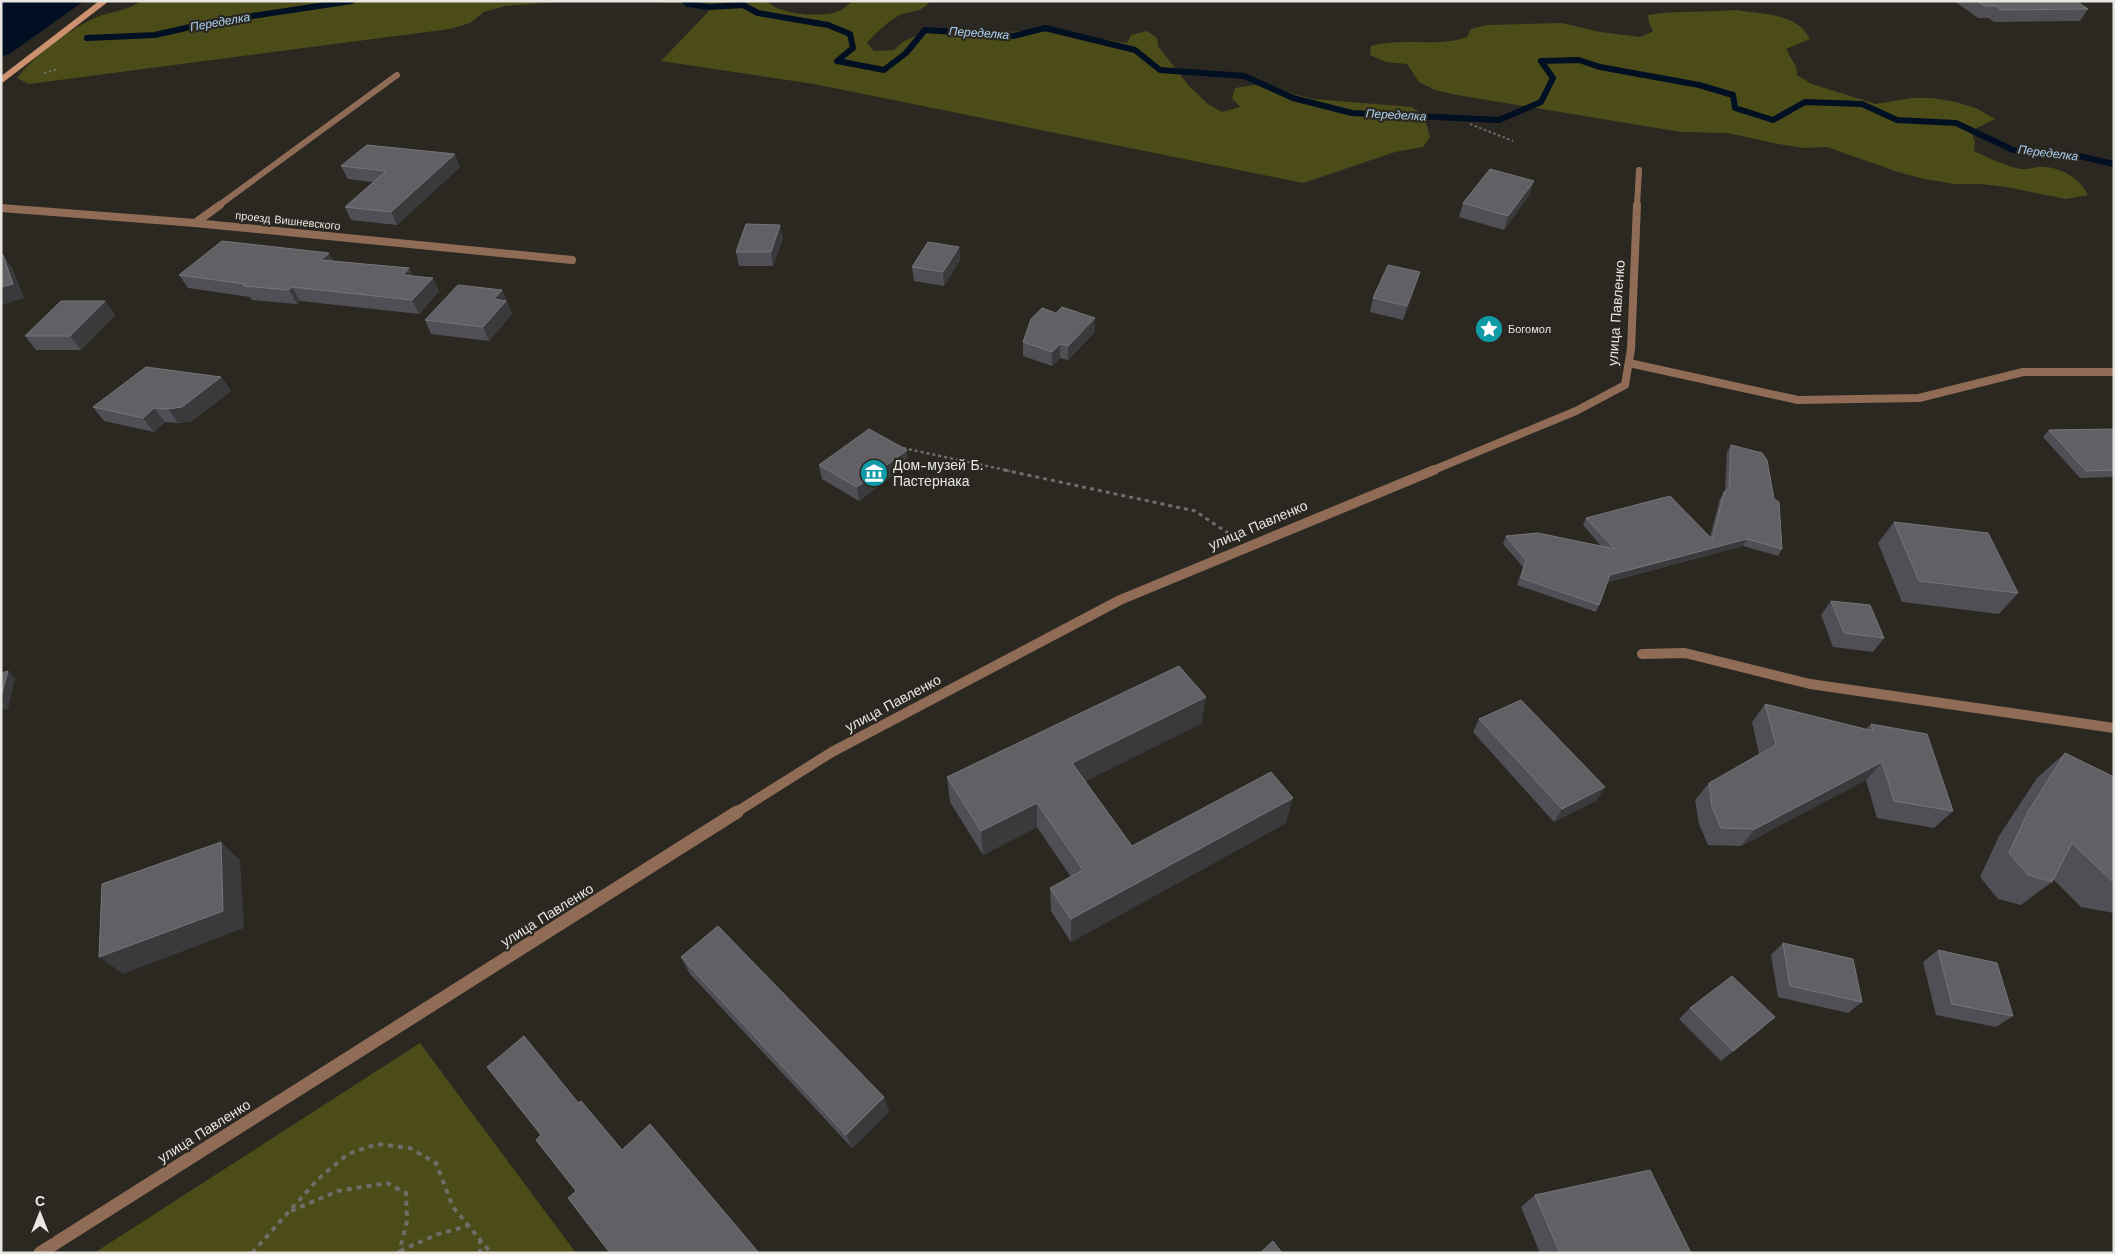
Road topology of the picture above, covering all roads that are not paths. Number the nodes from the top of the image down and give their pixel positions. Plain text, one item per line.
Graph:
1 (104, 1) edge
2 (397, 75) dead end
3 (1, 80) edge
4 (1639, 170) dead end
5 (1, 208) edge
6 (195, 223) junction
7 (572, 260) dead end
8 (1629, 363) junction
9 (2114, 372) edge
10 (1642, 654) dead end
11 (2114, 728) edge
12 (40, 1253) edge

1 - 3 main road
2 - 6 street
4 - 8 street, улица Павленко
5 - 6 street, проезд Вишневского
6 - 7 street, проезд Вишневского
8 - 9 street
8 - 12 street, улица Павленко
10 - 11 street

